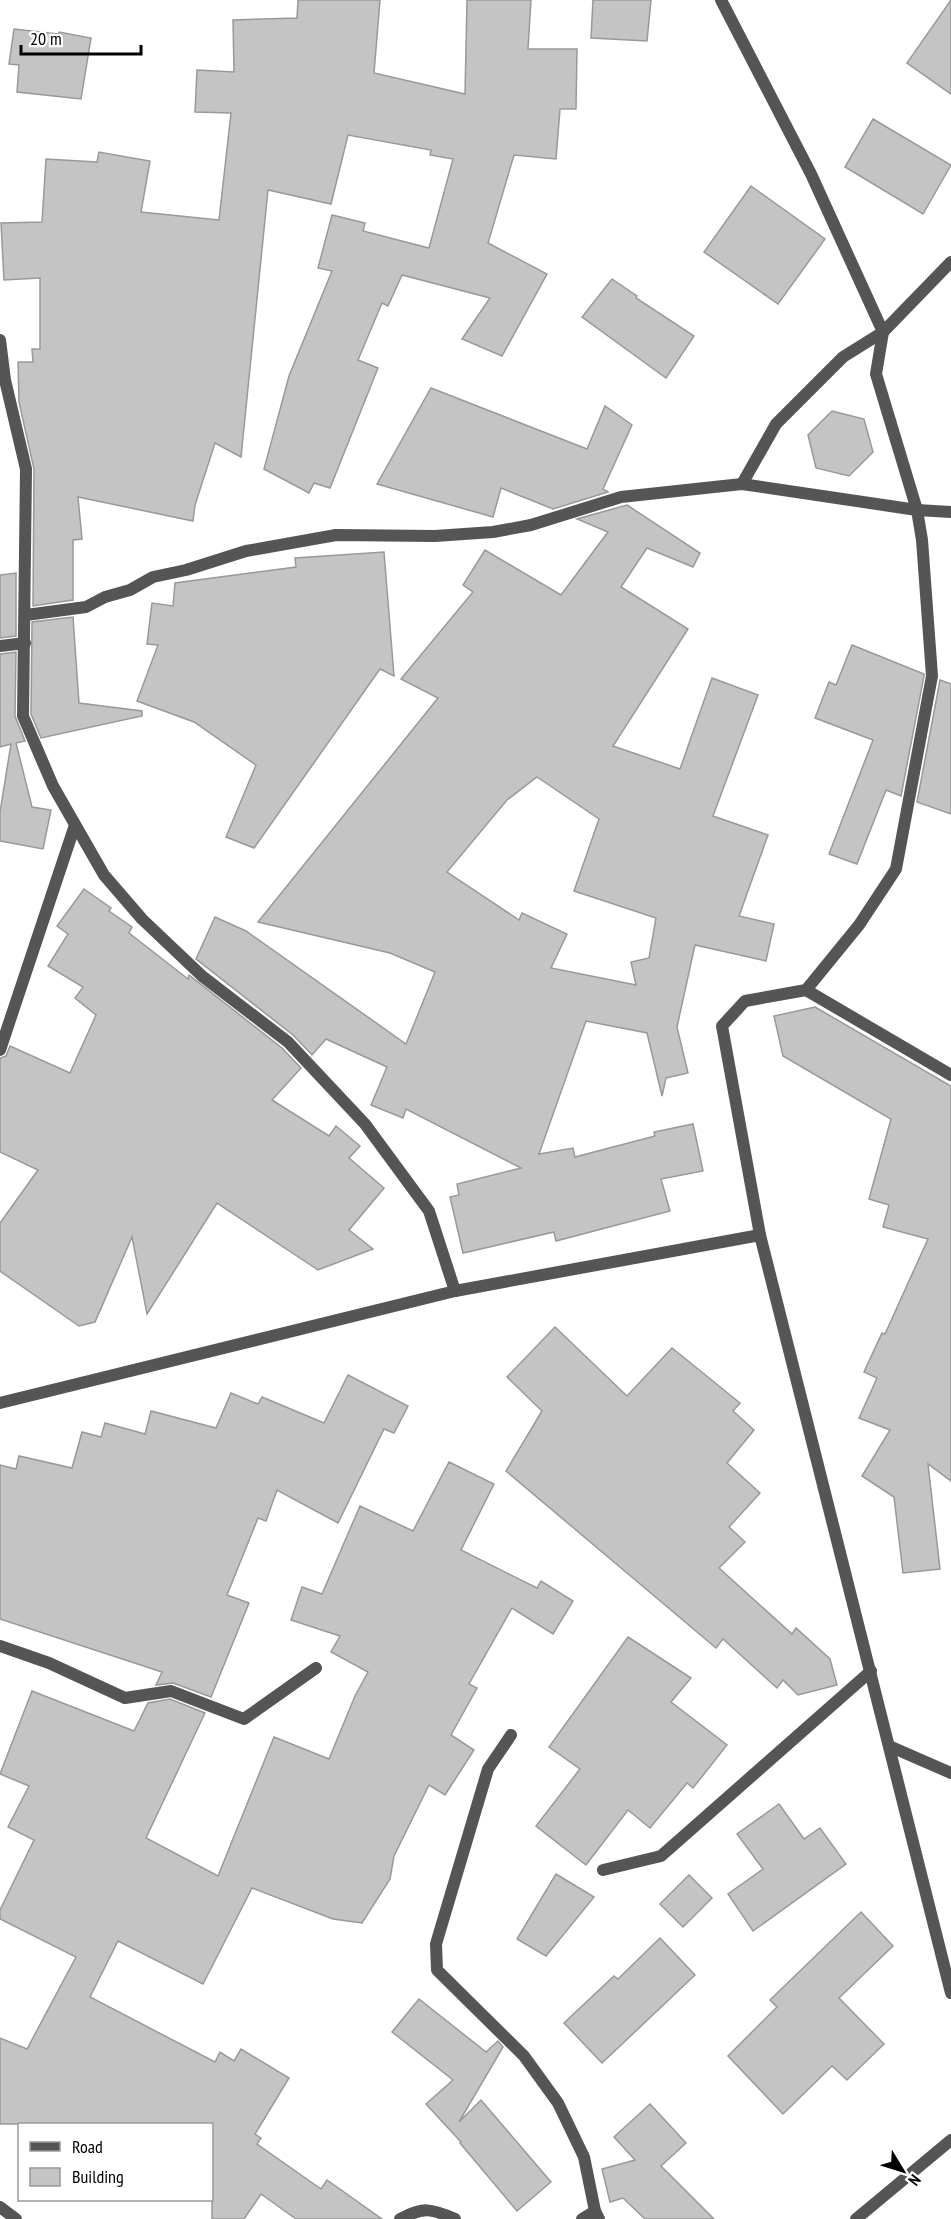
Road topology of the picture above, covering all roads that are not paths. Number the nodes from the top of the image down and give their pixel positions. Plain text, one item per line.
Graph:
1 (721, 0) edge
2 (951, 262) edge
3 (883, 332) junction
4 (0, 340) edge
5 (742, 484) junction
6 (917, 510) junction
7 (951, 512) edge
8 (26, 615) junction
9 (25, 643) junction
10 (0, 646) edge
11 (75, 825) junction
12 (806, 990) junction
13 (0, 1050) edge
14 (951, 1075) edge
15 (759, 1235) junction
16 (455, 1291) junction
17 (0, 1403) edge
18 (0, 1646) edge
19 (316, 1668) dead end
20 (871, 1671) junction
21 (512, 1735) dead end
22 (889, 1746) junction
23 (951, 1773) edge
24 (603, 1870) dead end
25 (951, 1993) edge
26 (951, 2140) edge
27 (0, 2207) edge
28 (597, 2215) edge
29 (16, 2219) edge
30 (400, 2219) edge
31 (455, 2219) edge
32 (582, 2219) edge
33 (856, 2219) edge

1 - 3 street
2 - 3 street
3 - 5 street
3 - 6 street
4 - 8 street
5 - 6 street
5 - 8 street
6 - 7 street
6 - 12 street
8 - 9 street
9 - 10 street
9 - 11 street
11 - 13 street
11 - 16 street
12 - 14 street
12 - 15 street
15 - 16 street
15 - 20 street
16 - 17 street
18 - 19 street
20 - 22 street
20 - 24 street
21 - 28 street
22 - 23 street
22 - 25 street
26 - 33 street
27 - 29 street
28 - 32 street
30 - 31 street

